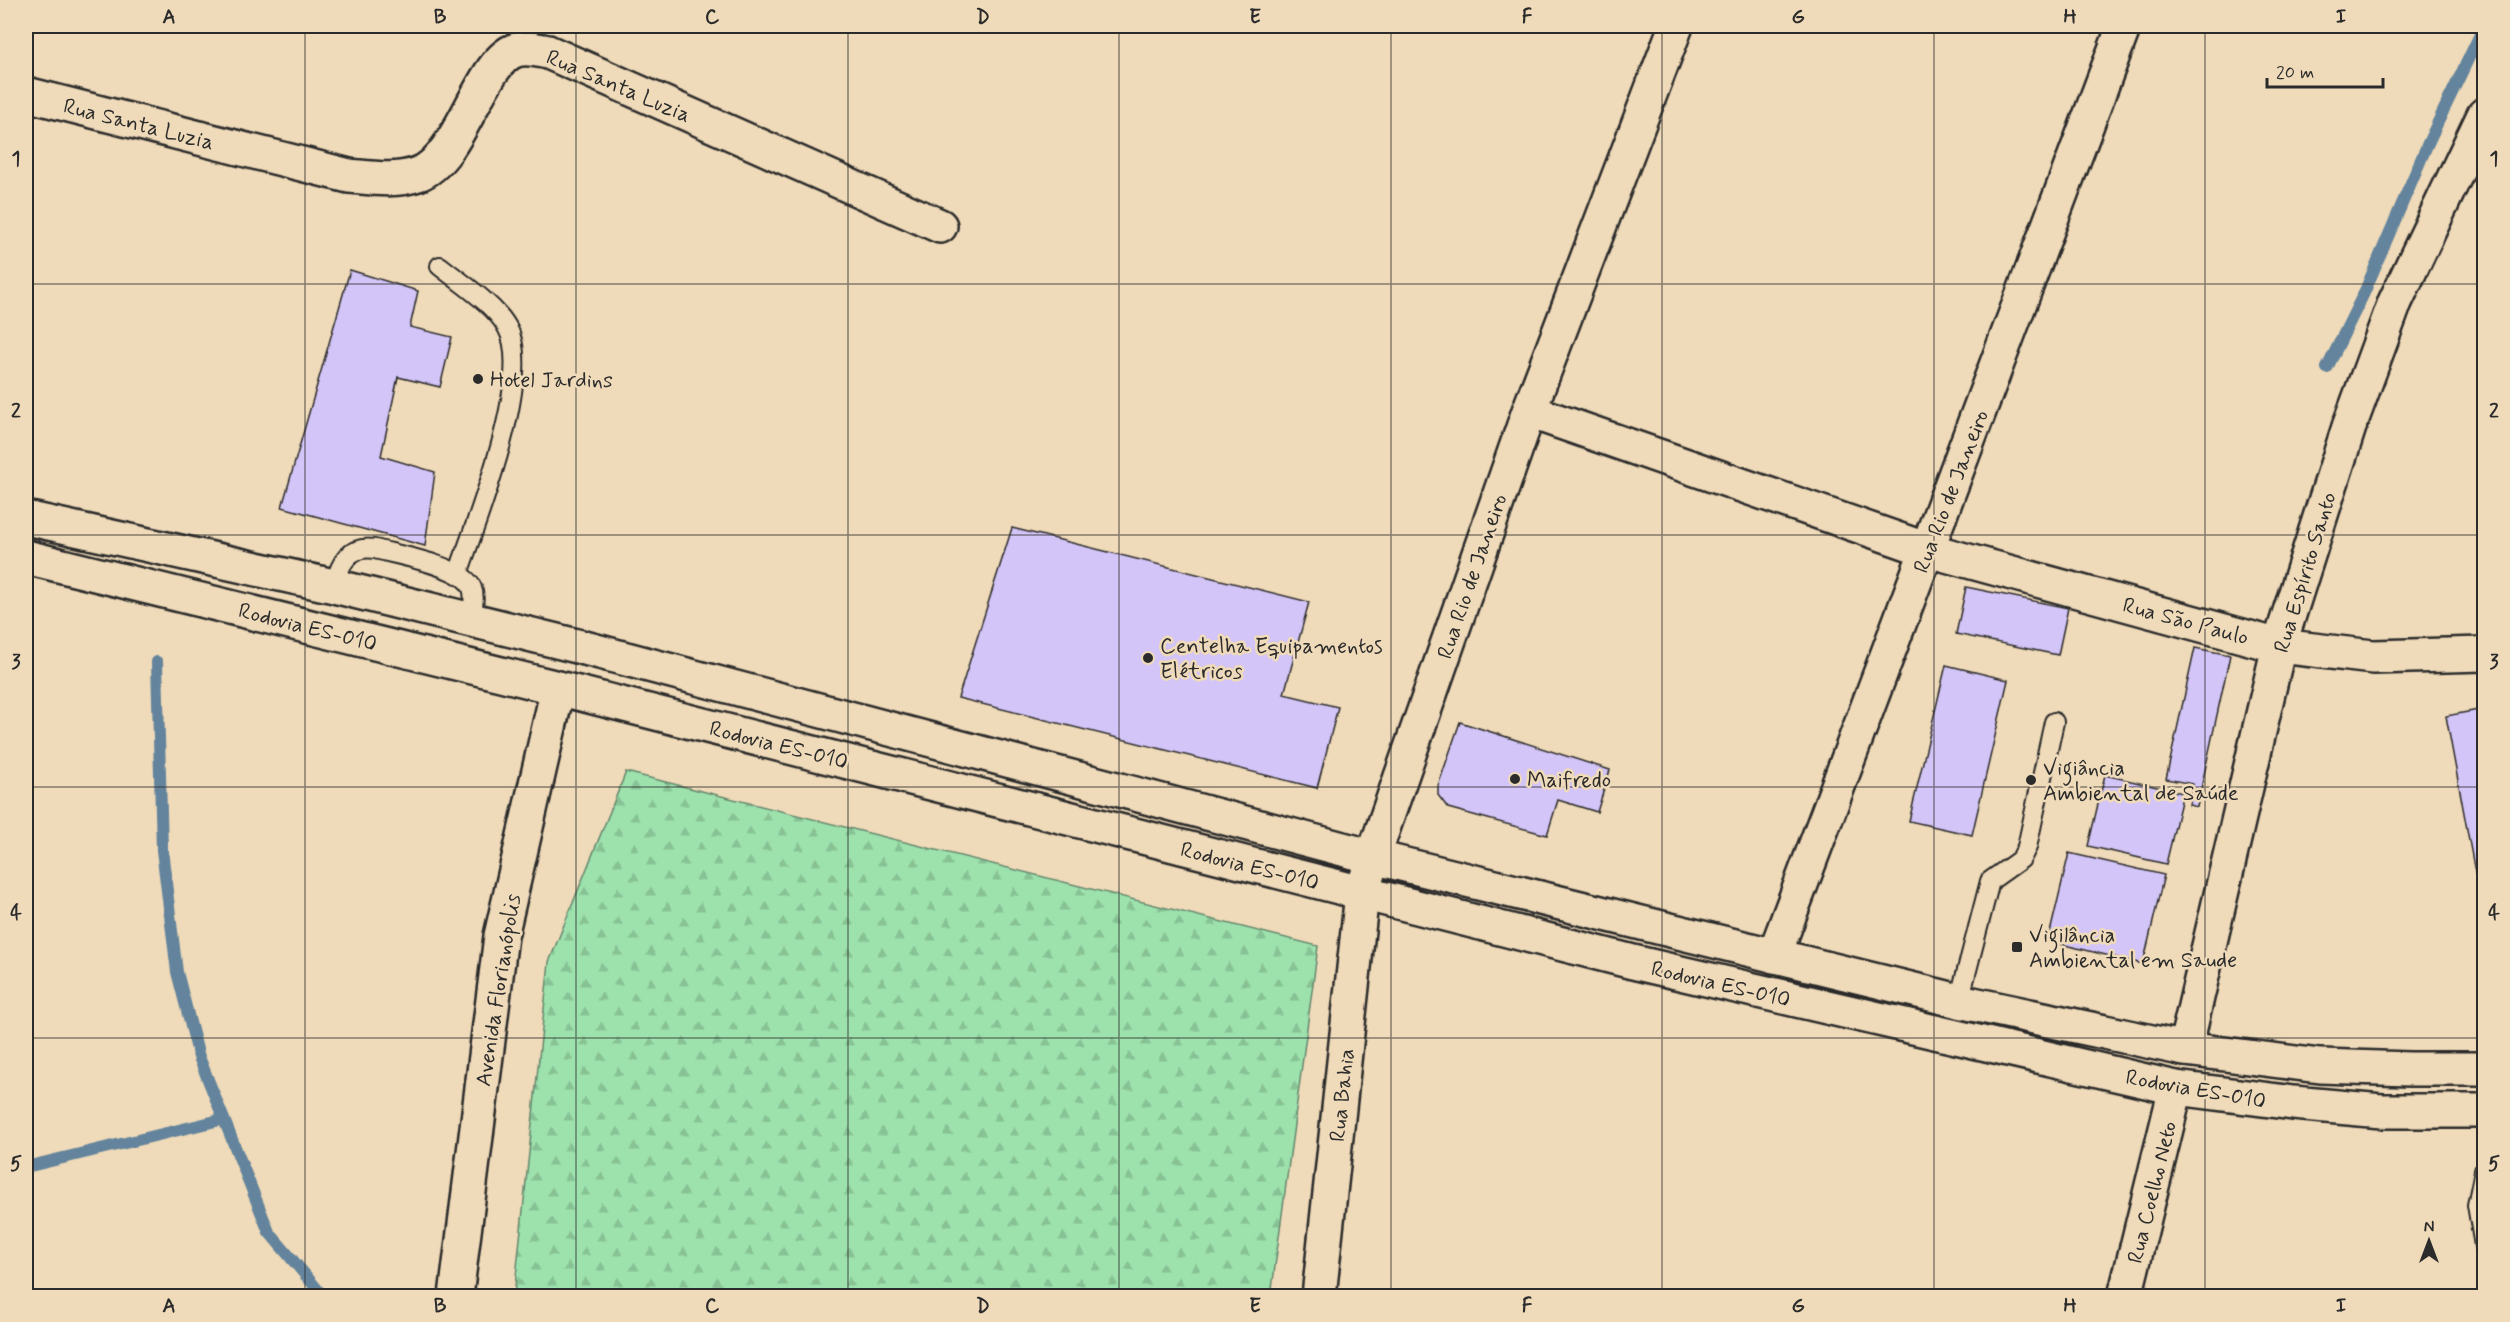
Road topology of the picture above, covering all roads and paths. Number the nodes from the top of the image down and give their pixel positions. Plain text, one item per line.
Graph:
1 (1676, 26) edge
2 (2124, 26) edge
3 (26, 94) edge
4 (2484, 115) edge
5 (940, 226) dead end
6 (440, 266) dead end
7 (1529, 411) junction
8 (26, 518) edge
9 (1928, 550) junction
10 (26, 557) edge
11 (458, 574) junction
12 (334, 586) junction
13 (470, 620) junction
14 (2280, 646) junction
15 (2484, 654) edge
16 (558, 688) junction
17 (2054, 722) dead end
18 (1372, 857) junction
19 (1362, 893) junction
20 (1774, 956) junction
21 (1959, 1001) junction
22 (2185, 1049) junction
23 (2484, 1069) edge
24 (2176, 1088) junction
25 (2484, 1111) edge
26 (2484, 1171) edge
27 (2484, 1246) edge
28 (456, 1296) edge
29 (1319, 1296) edge
30 (2126, 1296) edge

1 - 7 street, Rua Rio de Janeiro
2 - 9 street, Rua Rio de Janeiro
3 - 5 street, Rua Santa Luzia
4 - 14 street, Rua Espírito Santo
6 - 11 lane
7 - 9 street, Rua São Paulo
7 - 18 street, Rua Rio de Janeiro
8 - 12 street, Rodovia ES-010
9 - 14 street, Rua São Paulo
9 - 20 street, Rua Rio de Janeiro
10 - 16 street, Rodovia ES-010
11 - 12 lane
11 - 13 lane
12 - 13 street, Rodovia ES-010
13 - 18 street, Rodovia ES-010
14 - 15 street, Rua São Paulo
14 - 22 street, Rua Espírito Santo
16 - 19 street, Rodovia ES-010
16 - 28 street, Avenida Florianópolis
17 - 21 lane
18 - 19 street, Rua Rio de Janeiro
18 - 20 street, Rodovia ES-010
19 - 24 street, Rodovia ES-010
19 - 29 street, Rua Bahia
20 - 21 street, Rodovia ES-010
21 - 22 street, Rodovia ES-010
22 - 23 street, Rodovia ES-010
24 - 25 street, Rodovia ES-010
24 - 30 street, Rua Coelho Neto
26 - 27 lane

